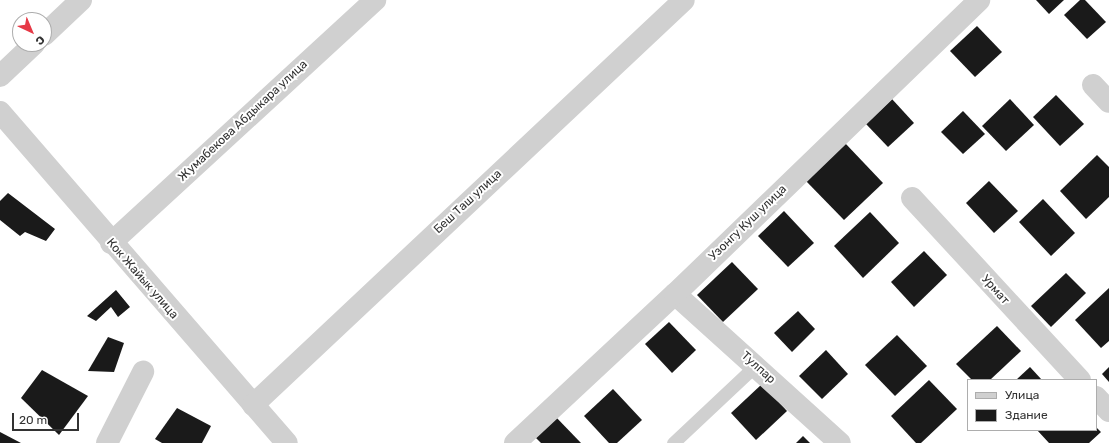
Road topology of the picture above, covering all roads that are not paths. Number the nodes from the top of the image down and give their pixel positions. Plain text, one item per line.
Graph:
1 (81, 0) edge
2 (375, 0) edge
3 (684, 0) edge
4 (979, 0) edge
5 (52, 27) edge
6 (26, 52) edge
7 (0, 76) edge
8 (1093, 85) dead end
9 (1109, 102) edge
10 (0, 112) edge
11 (912, 198) dead end
12 (111, 243) junction
13 (676, 294) junction
14 (755, 366) junction
15 (143, 372) dead end
16 (1079, 379) edge
17 (1097, 398) edge
18 (253, 405) junction
19 (1109, 411) edge
20 (107, 443) edge
21 (287, 443) edge
22 (515, 443) edge
23 (673, 443) edge
24 (840, 443) edge

1 - 5 street
2 - 12 street, Жумабекова Абдыкара улица
3 - 18 street, Беш Таш улица
4 - 13 street, Узонгу Куш улица
6 - 7 street
8 - 9 street
10 - 12 street, Кок Жайык улица
11 - 16 street, Урмат
12 - 18 street, Кок Жайык улица
13 - 14 street, Тулпар
13 - 22 street, Узонгу Куш улица
14 - 23 lane
14 - 24 street, Тулпар
15 - 20 street
17 - 19 street
18 - 21 street, Кок Жайык улица

